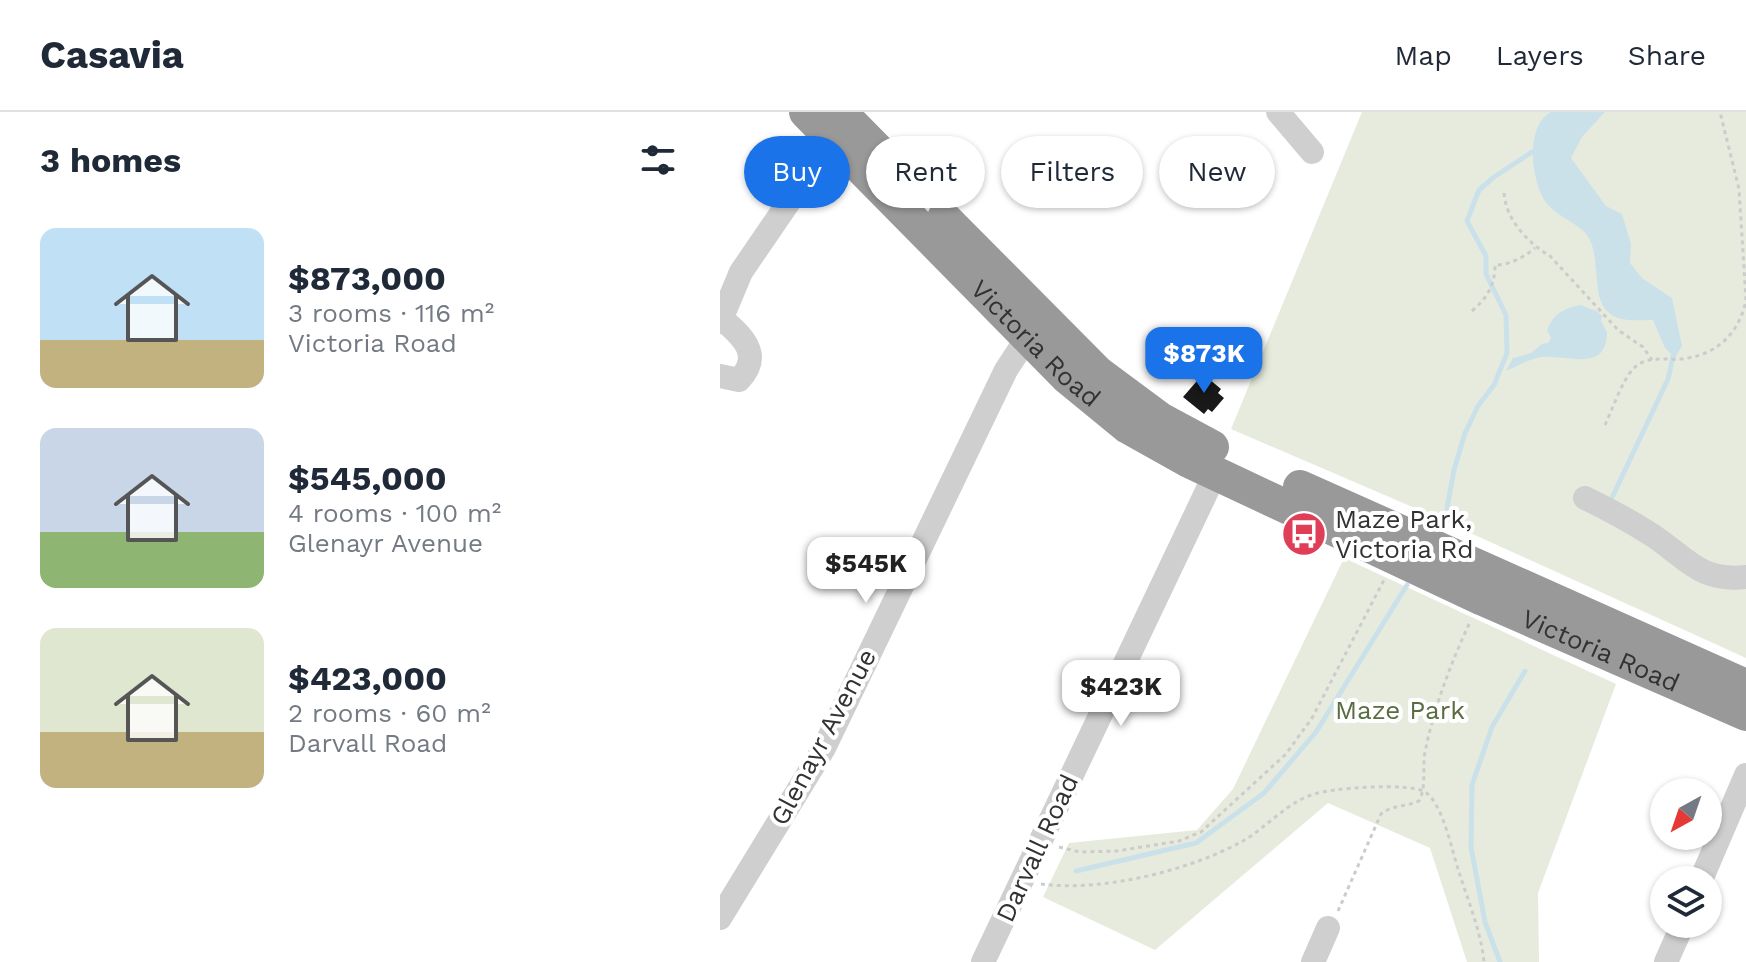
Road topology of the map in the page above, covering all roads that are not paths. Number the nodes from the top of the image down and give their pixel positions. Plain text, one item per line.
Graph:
1 (806, 112) edge
2 (1278, 112) edge
3 (837, 126) edge
4 (1312, 152) dead end
5 (721, 319) edge
6 (1027, 338) junction
7 (720, 376) edge
8 (1215, 474) junction
9 (1588, 500) dead end
10 (1746, 577) edge
11 (1746, 686) edge
12 (1746, 714) edge
13 (1746, 775) edge
14 (1707, 866) edge
15 (728, 889) edge
16 (720, 918) edge
17 (1328, 928) road end
18 (1677, 938) edge
19 (983, 962) edge
20 (1313, 962) edge
21 (1666, 962) edge

1 - 3 highway, Victoria Road
2 - 4 street
3 - 5 street
3 - 6 highway, Victoria Road
3 - 11 highway, Victoria Road
5 - 7 street
6 - 8 highway, Victoria Road
6 - 15 street, Glenayr Avenue
8 - 12 highway, Victoria Road
8 - 19 street, Darvall Road
9 - 10 street
13 - 14 street
15 - 16 street, Glenayr Avenue
17 - 20 street
18 - 21 street

